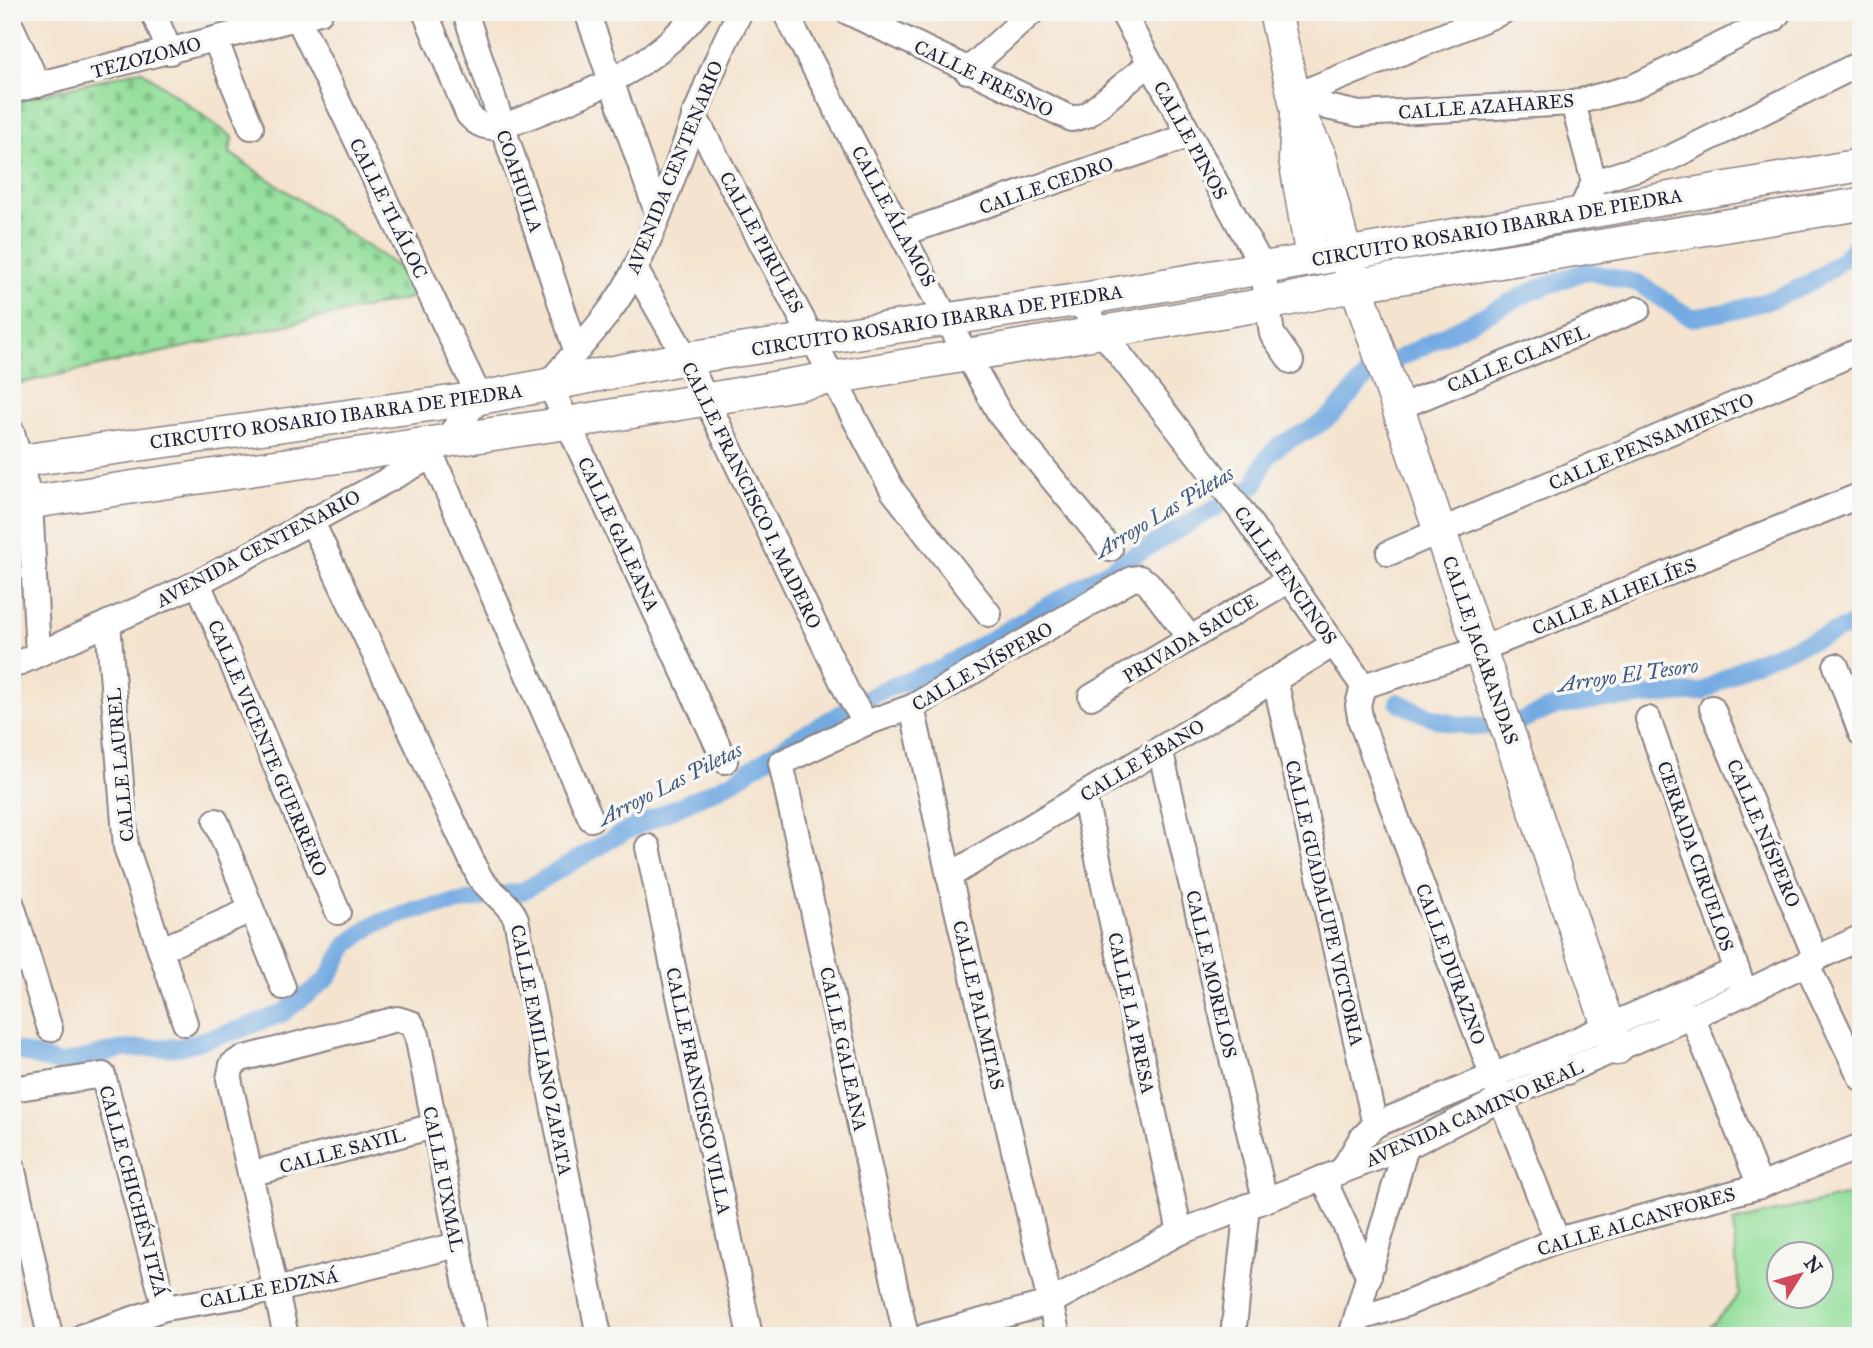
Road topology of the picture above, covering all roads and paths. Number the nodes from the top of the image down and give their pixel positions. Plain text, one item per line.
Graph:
1 (153, 12) edge
2 (425, 12) edge
3 (465, 12) edge
4 (587, 12) edge
5 (698, 12) edge
6 (718, 12) edge
7 (740, 12) edge
8 (785, 12) edge
9 (848, 12) edge
10 (1032, 12) edge
11 (1122, 12) edge
12 (1275, 12) edge
13 (1502, 12) edge
14 (1779, 12) edge
15 (304, 14) edge
16 (12, 28) edge
17 (727, 37) junction
18 (215, 39) junction
19 (170, 52) junction
20 (1861, 63) edge
21 (1149, 64) junction
22 (967, 71) junction
23 (611, 83) junction
24 (38, 85) junction
25 (12, 91) edge
26 (1298, 99) junction
27 (1573, 103) junction
28 (694, 115) junction
29 (251, 127) dead end
30 (502, 127) junction
31 (1188, 136) junction
32 (1861, 165) edge
33 (1594, 182) junction
34 (1665, 198) junction
35 (1861, 204) edge
36 (1580, 212) junction
37 (657, 215) junction
38 (904, 233) junction
39 (1674, 235) junction
40 (1345, 252) junction
41 (1312, 258) junction
42 (1262, 266) junction
43 (635, 269) junction
44 (1356, 285) junction
45 (1077, 300) junction
46 (1267, 304) junction
47 (1638, 309) dead end
48 (946, 318) junction
49 (1102, 332) junction
50 (813, 338) junction
51 (576, 350) junction
52 (1861, 350) edge
53 (966, 354) junction
54 (685, 358) junction
55 (1291, 361) dead end
56 (833, 375) junction
57 (549, 383) junction
58 (705, 397) junction
59 (480, 398) junction
60 (1397, 408) junction
61 (567, 423) junction
62 (440, 448) junction
63 (15, 452) edge
64 (1861, 495) edge
65 (21, 504) edge
66 (311, 520) junction
67 (1440, 531) junction
68 (1110, 549) dead end
69 (1389, 553) dead end
70 (1289, 580) junction
71 (198, 583) junction
72 (989, 614) dead end
73 (108, 623) junction
74 (1190, 638) junction
75 (1334, 644) junction
76 (1481, 649) junction
77 (38, 654) junction
78 (12, 666) edge
79 (1836, 666) dead end
80 (1275, 680) junction
81 (1363, 686) junction
82 (1091, 696) dead end
83 (912, 707) junction
84 (1712, 708) dead end
85 (858, 710) junction
86 (1648, 719) dead end
87 (1861, 733) edge
88 (1160, 749) junction
89 (724, 761) dead end
90 (781, 763) joint
91 (1084, 795) junction
92 (591, 819) dead end
93 (216, 821) dead end
94 (648, 846) dead end
95 (949, 876) junction
96 (12, 905) edge
97 (251, 911) junction
98 (338, 912) dead end
99 (1861, 937) edge
100 (160, 950) junction
101 (1811, 961) junction
102 (1741, 981) junction
103 (283, 987) dead end
104 (1658, 1006) junction
105 (1692, 1016) junction
106 (185, 1023) dead end
107 (50, 1029) dead end
108 (1613, 1038) junction
109 (1531, 1060) junction
110 (1567, 1072) junction
111 (1492, 1076) junction
112 (1861, 1078) edge
113 (12, 1089) edge
114 (1501, 1100) junction
115 (1375, 1125) junction
116 (434, 1126) junction
117 (1861, 1146) edge
118 (1406, 1147) junction
119 (12, 1166) edge
120 (250, 1174) junction
121 (1332, 1175) junction
122 (1770, 1182) junction
123 (1256, 1203) junction
124 (1180, 1232) junction
125 (1557, 1240) junction
126 (457, 1245) junction
127 (1369, 1277) junction
128 (276, 1290) junction
129 (1049, 1303) junction
130 (165, 1308) junction
131 (1354, 1328) edge
132 (50, 1336) edge
133 (83, 1336) edge
134 (286, 1336) edge
135 (475, 1336) edge
136 (599, 1336) edge
137 (750, 1336) edge
138 (906, 1336) edge
139 (926, 1336) edge
140 (1058, 1336) edge
141 (1233, 1336) edge

1 - 19 street
2 - 30 street
3 - 30 street, COAHUILA
4 - 23 street
5 - 23 street
6 - 17 street
7 - 17 street, AVENIDA CENTENARIO
8 - 38 street, CALLE ÁLAMOS
9 - 22 street, CALLE FRESNO
10 - 22 street
11 - 21 street, CALLE PINOS
12 - 26 main road
13 - 26 street
14 - 27 street, CALLE AZAHARES
15 - 18 street, TEZOZOMO
15 - 59 street, CALLE TLÁLOC
16 - 24 street
17 - 28 street, AVENIDA CENTENARIO
18 - 19 street, TEZOZOMO
18 - 29 street
19 - 24 street, TEZOZOMO
20 - 33 street
21 - 22 street, CALLE FRESNO
21 - 31 street, CALLE PINOS
23 - 30 street
23 - 37 street
24 - 25 street, TEZOZOMO
26 - 27 street, CALLE AZAHARES
26 - 40 main road, CALLE JACARANDAS
26 - 41 main road
27 - 33 street
28 - 37 street, AVENIDA CENTENARIO
28 - 50 street, CALLE PIRULES
30 - 51 street, COAHUILA
31 - 38 street, CALLE CEDRO
31 - 42 street, CALLE PINOS
32 - 34 main road, CIRCUITO ROSARIO IBARRA DE PIEDRA
33 - 36 street
34 - 36 main road, CIRCUITO ROSARIO IBARRA DE PIEDRA
34 - 39 street
35 - 39 main road
36 - 40 main road, CIRCUITO ROSARIO IBARRA DE PIEDRA
37 - 43 street, AVENIDA CENTENARIO
38 - 48 street, CALLE ÁLAMOS
39 - 44 main road
40 - 41 main road, CIRCUITO ROSARIO IBARRA DE PIEDRA
40 - 44 main road, CALLE JACARANDAS
41 - 42 main road, CIRCUITO ROSARIO IBARRA DE PIEDRA
42 - 45 main road, CIRCUITO ROSARIO IBARRA DE PIEDRA
42 - 46 street
43 - 51 street, AVENIDA CENTENARIO
43 - 54 street, CALLE FRANCISCO I. MADERO
44 - 46 main road
44 - 60 main road, CALLE JACARANDAS
45 - 48 main road, CIRCUITO ROSARIO IBARRA DE PIEDRA
45 - 49 street, CALLE ENCINOS
46 - 49 main road
46 - 55 street
47 - 60 street, CALLE CLAVEL
48 - 50 main road, CIRCUITO ROSARIO IBARRA DE PIEDRA
48 - 53 street, CALLE ÁLAMOS
49 - 53 main road
49 - 70 street, CALLE ENCINOS
50 - 54 main road, CIRCUITO ROSARIO IBARRA DE PIEDRA
50 - 56 street, CALLE PIRULES
51 - 57 street, AVENIDA CENTENARIO
52 - 67 street, CALLE PENSAMIENTO
53 - 56 main road
53 - 68 street, CALLE ÁLAMOS
54 - 57 main road, CIRCUITO ROSARIO IBARRA DE PIEDRA
54 - 58 street, CALLE FRANCISCO I. MADERO
56 - 58 main road
56 - 72 street, CALLE PIRULES
57 - 59 main road, CIRCUITO ROSARIO IBARRA DE PIEDRA
57 - 61 street, CALLE GALEANA
58 - 61 main road
58 - 85 street, CALLE FRANCISCO I. MADERO
59 - 62 street, AVENIDA CENTENARIO
59 - 63 main road, CIRCUITO ROSARIO IBARRA DE PIEDRA
60 - 67 main road, CALLE JACARANDAS
61 - 62 main road
61 - 89 street, CALLE GALEANA
62 - 65 main road
62 - 66 street, AVENIDA CENTENARIO
62 - 92 street
63 - 65 street
64 - 76 street, CALLE ALHELÍES
65 - 77 street
66 - 71 street, AVENIDA CENTENARIO
66 - 136 street, CALLE EMILIANO ZAPATA
67 - 69 street, CALLE PENSAMIENTO
67 - 76 main road, CALLE JACARANDAS
70 - 74 street, PRIVADA SAUCE
70 - 75 street, CALLE ENCINOS
71 - 73 street, AVENIDA CENTENARIO
71 - 98 street, CALLE VICENTE GUERRERO
73 - 77 street, AVENIDA CENTENARIO
73 - 100 street, CALLE LAUREL
74 - 82 street, PRIVADA SAUCE
74 - 83 street, CALLE NÍSPERO
75 - 80 street, CALLE ÉBANO
75 - 81 street, CALLE ENCINOS
76 - 81 street, CALLE ALHELÍES
76 - 108 main road, CALLE JACARANDAS
77 - 78 street, AVENIDA CENTENARIO
79 - 87 street
80 - 88 street, CALLE ÉBANO
80 - 115 street, CALLE GUADALUPE VICTORIA
81 - 111 street, CALLE DURAZNO
83 - 85 street, CALLE NÍSPERO
83 - 95 street, CALLE PALMITAS
84 - 101 street, CALLE NÍSPERO
85 - 90 street, CALLE NÍSPERO
86 - 102 street, CERRADA CIRUELOS
88 - 91 street, CALLE ÉBANO
88 - 123 street, CALLE MORELOS
90 - 138 street, CALLE GALEANA
91 - 95 street, CALLE ÉBANO
91 - 124 street, CALLE LA PRESA
93 - 97 street
94 - 137 street, CALLE FRANCISCO VILLA
95 - 129 street, CALLE PALMITAS
96 - 107 street
97 - 100 street
97 - 103 street
99 - 101 street, AVENIDA CAMINO REAL
100 - 106 street, CALLE LAUREL
101 - 102 street, AVENIDA CAMINO REAL
101 - 112 street, CALLE NÍSPERO
102 - 104 street
102 - 105 street, AVENIDA CAMINO REAL
104 - 105 street
104 - 108 street
105 - 108 street, AVENIDA CAMINO REAL
105 - 122 street
108 - 109 street
108 - 110 street, AVENIDA CAMINO REAL
109 - 110 street
109 - 111 street
110 - 114 street, AVENIDA CAMINO REAL
111 - 114 street, CALLE DURAZNO
111 - 115 street
113 - 130 street, CALLE CHICHÉN ITZÁ
114 - 118 street, AVENIDA CAMINO REAL
114 - 125 street, CALLE DURAZNO
115 - 121 street
116 - 120 street, CALLE SAYIL
116 - 120 street, CALLE UXMAL
116 - 126 street, CALLE UXMAL
117 - 122 street, CALLE ALCANFORES
118 - 121 street, AVENIDA CAMINO REAL
118 - 127 street
119 - 132 street
120 - 128 street
121 - 123 street, AVENIDA CAMINO REAL
121 - 127 street
122 - 125 street, CALLE ALCANFORES
123 - 124 street, AVENIDA CAMINO REAL
123 - 141 street, CALLE MORELOS
124 - 129 street, AVENIDA CAMINO REAL
125 - 131 street, CALLE ALCANFORES
126 - 128 street, CALLE EDZNÁ
126 - 135 street, CALLE UXMAL
127 - 131 street
128 - 130 street, CALLE EDZNÁ
128 - 134 street
129 - 139 street, AVENIDA CAMINO REAL
129 - 140 street, CALLE PALMITAS
130 - 133 street, CALLE EDZNÁ

